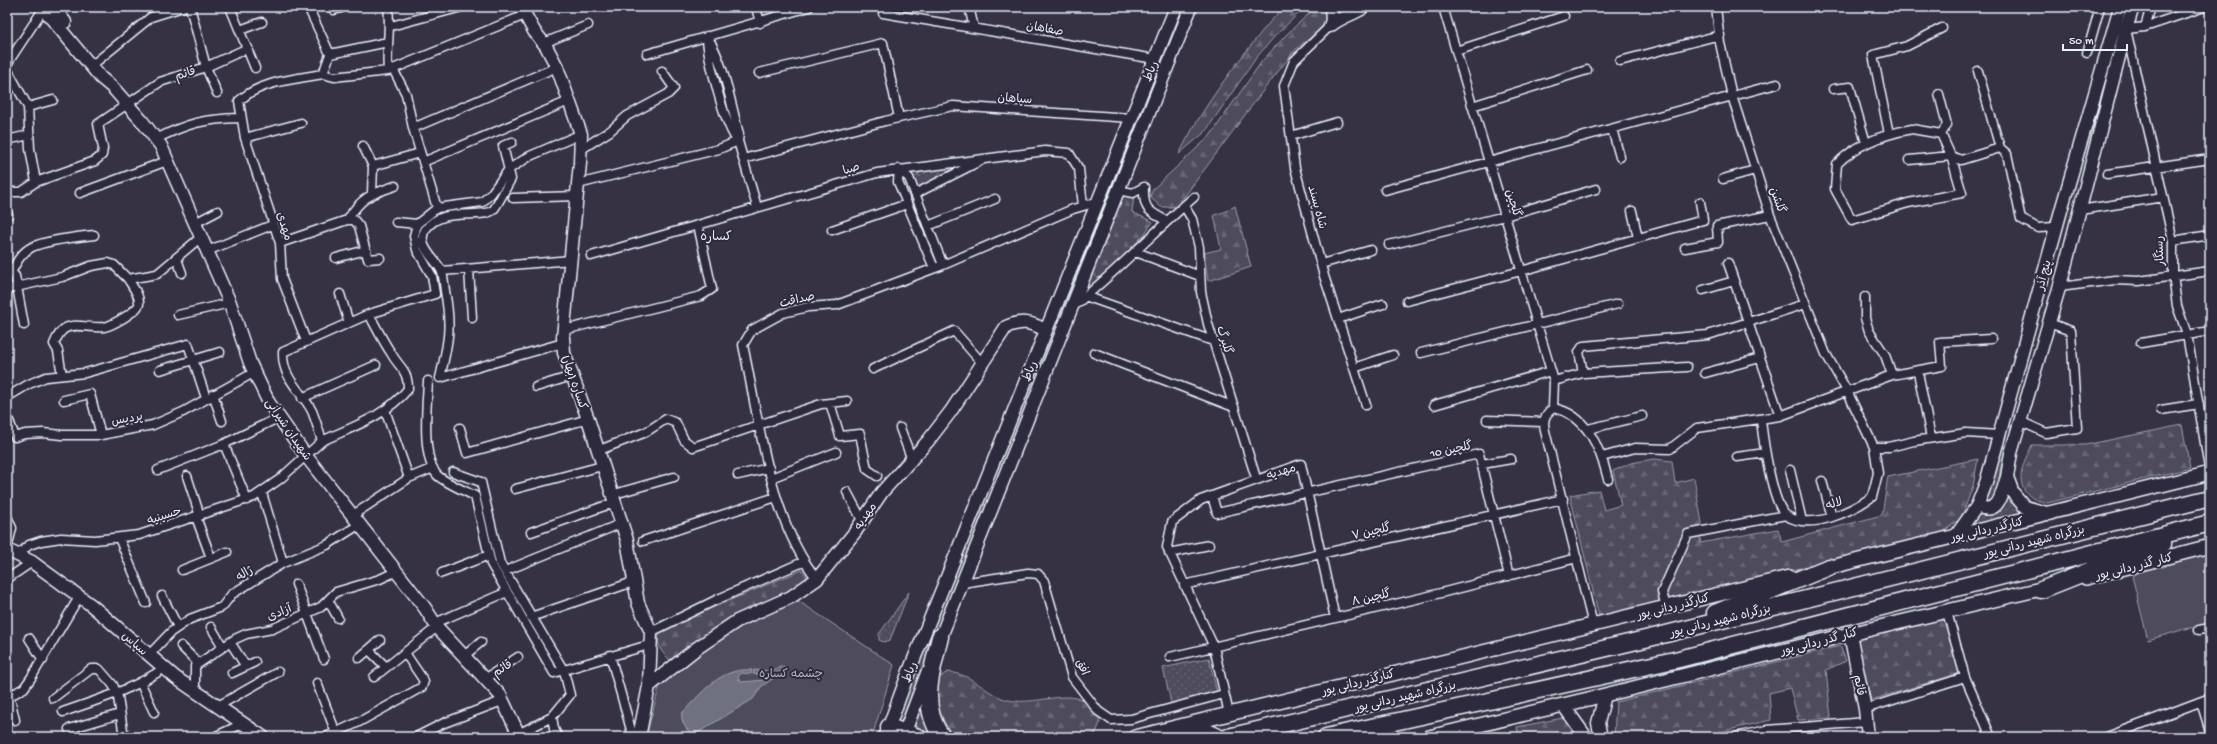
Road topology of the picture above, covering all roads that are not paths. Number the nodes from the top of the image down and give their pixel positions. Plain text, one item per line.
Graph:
1 (183, 7) edge
2 (190, 7) edge
3 (230, 7) edge
4 (308, 7) edge
5 (345, 7) edge
6 (388, 7) edge
7 (462, 7) edge
8 (756, 7) edge
9 (808, 7) edge
10 (969, 7) edge
11 (1176, 7) edge
12 (1191, 7) edge
13 (1330, 7) edge
14 (1443, 7) edge
15 (1716, 7) edge
16 (2100, 7) edge
17 (2120, 7) edge
18 (2133, 7) edge
19 (2150, 7) edge
20 (2204, 7) edge
21 (1362, 8) edge
22 (46, 9) edge
23 (166, 9) edge
24 (334, 10) dead end
25 (523, 11) edge
26 (883, 13) dead end
27 (1564, 16) dead end
28 (262, 22) dead end
29 (760, 23) junction
30 (588, 25) dead end
31 (391, 26) junction
32 (1330, 26) junction
33 (974, 28) junction
34 (1942, 28) dead end
35 (2145, 28) junction
36 (2126, 29) junction
37 (240, 30) junction
38 (1720, 35) junction
39 (707, 36) junction
40 (388, 42) junction
41 (544, 43) junction
42 (248, 48) junction
43 (1456, 51) junction
44 (2087, 53) dead end
45 (330, 54) junction
46 (647, 54) dead end
47 (1155, 59) junction
48 (1620, 61) dead end
49 (96, 62) junction
50 (7, 64) edge
51 (206, 67) junction
52 (557, 67) junction
53 (256, 68) dead end
54 (7, 69) edge
55 (391, 70) junction
56 (1587, 70) dead end
57 (662, 71) dead end
58 (1978, 71) dead end
59 (759, 73) dead end
60 (323, 74) junction
61 (1777, 84) dead end
62 (113, 88) junction
63 (1833, 90) dead end
64 (217, 93) dead end
65 (1939, 94) dead end
66 (1732, 96) junction
67 (54, 100) dead end
68 (569, 101) junction
69 (127, 105) junction
70 (1472, 106) junction
71 (28, 107) junction
72 (240, 118) junction
73 (899, 118) junction
74 (1131, 118) junction
75 (1338, 122) dead end
76 (301, 124) dead end
77 (413, 128) junction
78 (1612, 128) junction
79 (581, 134) junction
80 (1890, 134) junction
81 (1941, 134) junction
82 (29, 135) junction
83 (1291, 136) junction
84 (245, 138) junction
85 (156, 139) junction
86 (7, 140) edge
87 (738, 141) junction
88 (512, 142) dead end
89 (1866, 144) junction
90 (363, 146) dead end
91 (2000, 148) junction
92 (580, 150) junction
93 (420, 153) junction
94 (1951, 156) junction
95 (987, 158) junction
96 (1620, 158) dead end
97 (743, 159) junction
98 (2210, 159) edge
99 (1909, 160) dead end
100 (167, 161) junction
101 (422, 162) junction
102 (1489, 162) junction
103 (373, 166) junction
104 (2157, 168) junction
105 (509, 169) junction
106 (899, 170) junction
107 (1755, 170) junction
108 (2107, 174) dead end
109 (1723, 179) dead end
110 (36, 182) junction
111 (395, 186) dead end
112 (1596, 189) dead end
113 (577, 190) junction
114 (1118, 190) junction
115 (1385, 190) dead end
116 (7, 192) edge
117 (80, 193) dead end
118 (372, 194) junction
119 (915, 194) junction
120 (1194, 197) dead end
121 (2163, 197) junction
122 (513, 198) dead end
123 (995, 198) dead end
124 (1097, 202) junction
125 (1700, 202) dead end
126 (907, 204) junction
127 (1083, 206) junction
128 (1184, 206) junction
129 (757, 207) junction
130 (437, 208) junction
131 (2080, 210) junction
132 (218, 211) dead end
133 (1632, 211) dead end
134 (1770, 215) junction
135 (1505, 216) junction
136 (347, 220) junction
137 (1167, 221) junction
138 (396, 222) dead end
139 (195, 223) junction
140 (417, 224) junction
141 (272, 225) junction
142 (698, 225) junction
143 (928, 226) junction
144 (2056, 226) junction
145 (832, 230) dead end
146 (94, 235) dead end
147 (2210, 235) edge
148 (202, 237) junction
149 (1638, 238) junction
150 (2173, 241) junction
151 (280, 243) junction
152 (1389, 245) dead end
153 (1685, 248) dead end
154 (366, 250) junction
155 (1371, 250) dead end
156 (207, 251) junction
157 (1136, 252) junction
158 (591, 256) dead end
159 (336, 258) dead end
160 (380, 258) dead end
161 (177, 259) junction
162 (570, 260) junction
163 (1728, 263) dead end
164 (1321, 264) junction
165 (943, 265) junction
166 (934, 268) junction
167 (9, 269) edge
168 (469, 269) junction
169 (442, 271) junction
170 (1521, 271) junction
171 (2210, 271) edge
172 (182, 273) dead end
173 (2172, 275) junction
174 (1200, 276) junction
175 (128, 279) junction
176 (1734, 281) junction
177 (18, 286) junction
178 (2059, 287) junction
179 (7, 289) edge
180 (1703, 290) dead end
181 (340, 294) dead end
182 (1085, 296) junction
183 (1864, 297) dead end
184 (1407, 301) dead end
185 (230, 303) junction
186 (1384, 304) dead end
187 (1618, 304) dead end
188 (1805, 304) junction
189 (1073, 306) junction
190 (369, 314) junction
191 (178, 315) dead end
192 (472, 318) dead end
193 (1338, 320) junction
194 (1748, 322) junction
195 (349, 323) junction
196 (1537, 323) junction
197 (2049, 323) junction
198 (24, 325) dead end
199 (564, 330) junction
200 (1045, 330) junction
201 (2210, 331) edge
202 (2187, 334) junction
203 (1991, 339) dead end
204 (306, 341) junction
205 (1213, 341) junction
206 (563, 343) junction
207 (2141, 343) dead end
208 (220, 352) dead end
209 (1094, 353) dead end
210 (1421, 353) dead end
211 (1393, 356) dead end
212 (1760, 358) junction
213 (193, 360) junction
214 (982, 363) junction
215 (376, 365) dead end
216 (1687, 367) dead end
217 (1354, 368) junction
218 (873, 369) dead end
219 (160, 370) dead end
220 (1551, 371) junction
221 (255, 372) junction
222 (1918, 372) junction
223 (1583, 373) junction
224 (1705, 373) dead end
225 (62, 375) junction
226 (1892, 375) junction
227 (572, 376) junction
228 (428, 381) dead end
229 (1554, 381) junction
230 (536, 387) dead end
231 (1846, 391) junction
232 (210, 396) junction
233 (7, 397) edge
234 (302, 398) junction
235 (64, 400) dead end
236 (847, 401) dead end
237 (830, 403) junction
238 (2198, 404) junction
239 (1366, 405) dead end
240 (1434, 405) dead end
241 (1234, 407) junction
242 (1553, 408) junction
243 (385, 410) junction
244 (2161, 410) dead end
245 (7, 415) edge
246 (1642, 416) dead end
247 (1780, 416) junction
248 (280, 417) junction
249 (588, 419) junction
250 (1487, 420) dead end
251 (1761, 420) junction
252 (2020, 420) junction
253 (222, 421) dead end
254 (1544, 422) junction
255 (760, 424) junction
256 (460, 428) dead end
257 (900, 428) dead end
258 (1588, 429) junction
259 (101, 435) junction
260 (1999, 435) junction
261 (1931, 438) junction
262 (322, 441) junction
263 (224, 444) junction
264 (1874, 447) junction
265 (597, 451) junction
266 (836, 452) dead end
267 (1765, 453) junction
268 (306, 456) junction
269 (1602, 457) junction
270 (1738, 457) dead end
271 (1511, 459) dead end
272 (912, 460) junction
273 (1482, 464) junction
274 (602, 466) junction
275 (991, 467) junction
276 (433, 468) junction
277 (769, 468) junction
278 (158, 470) dead end
279 (1790, 470) dead end
280 (453, 472) dead end
281 (1006, 473) junction
282 (2210, 473) edge
283 (738, 475) dead end
284 (187, 476) dead end
285 (877, 476) dead end
286 (674, 477) dead end
287 (2007, 477) junction
288 (409, 478) junction
289 (771, 478) junction
290 (1256, 478) junction
291 (1608, 479) dead end
292 (1822, 481) dead end
293 (515, 489) dead end
294 (847, 492) dead end
295 (262, 493) junction
296 (1307, 493) junction
297 (1212, 496) junction
298 (776, 497) junction
299 (2210, 498) edge
300 (612, 499) junction
301 (1563, 499) junction
302 (247, 500) junction
303 (1977, 506) junction
304 (1494, 514) junction
305 (2050, 514) junction
306 (1786, 515) junction
307 (7, 516) edge
308 (198, 517) junction
309 (1832, 518) junction
310 (357, 520) junction
311 (862, 520) junction
312 (1802, 521) junction
313 (2210, 523) edge
314 (620, 524) junction
315 (2210, 528) edge
316 (531, 532) dead end
317 (1955, 537) junction
318 (120, 538) junction
319 (643, 541) dead end
320 (1209, 545) dead end
321 (2210, 546) edge
322 (10, 552) edge
323 (227, 552) dead end
324 (1169, 553) junction
325 (489, 555) junction
326 (1321, 555) junction
327 (211, 558) junction
328 (1577, 558) junction
329 (32, 562) junction
330 (804, 562) junction
331 (283, 563) junction
332 (1829, 567) junction
333 (182, 570) dead end
334 (505, 571) junction
335 (395, 572) junction
336 (442, 573) dead end
337 (1509, 576) junction
338 (7, 579) edge
339 (817, 579) junction
340 (633, 582) junction
341 (962, 582) junction
342 (296, 584) dead end
343 (1184, 585) junction
344 (2041, 590) junction
345 (507, 592) junction
346 (162, 596) dead end
347 (79, 597) junction
348 (328, 600) junction
349 (146, 603) dead end
350 (1666, 607) junction
351 (1947, 612) junction
352 (308, 613) junction
353 (531, 617) junction
354 (338, 618) dead end
355 (1335, 618) junction
356 (436, 625) junction
357 (1593, 625) junction
358 (211, 627) dead end
359 (178, 628) junction
360 (2210, 628) edge
361 (2199, 630) dead end
362 (651, 632) junction
363 (1850, 634) junction
364 (1658, 636) junction
365 (940, 637) junction
366 (29, 638) dead end
367 (380, 640) dead end
368 (481, 642) dead end
369 (227, 644) junction
370 (652, 644) junction
371 (181, 646) dead end
372 (1214, 647) junction
373 (369, 650) junction
374 (405, 653) junction
375 (149, 655) junction
376 (610, 655) junction
377 (464, 656) junction
378 (518, 657) dead end
379 (1170, 657) dead end
380 (359, 658) dead end
381 (324, 659) dead end
382 (43, 660) junction
383 (255, 662) dead end
384 (198, 663) junction
385 (245, 665) junction
386 (386, 667) junction
387 (164, 668) junction
388 (564, 671) junction
389 (278, 672) dead end
390 (232, 673) dead end
391 (374, 677) dead end
392 (1965, 677) junction
393 (485, 679) junction
394 (140, 682) junction
395 (317, 683) dead end
396 (7, 686) edge
397 (649, 686) junction
398 (195, 690) junction
399 (116, 692) junction
400 (1224, 694) junction
401 (1605, 695) junction
402 (10, 696) junction
403 (53, 698) dead end
404 (2210, 698) edge
405 (502, 701) junction
406 (2201, 702) junction
407 (1563, 705) junction
408 (218, 706) junction
409 (1865, 709) junction
410 (63, 712) dead end
411 (154, 712) dead end
412 (120, 714) junction
413 (1229, 714) junction
414 (552, 717) junction
415 (15, 720) dead end
416 (1866, 722) junction
417 (244, 723) junction
418 (68, 728) dead end
419 (2210, 731) edge
420 (336, 732) junction
421 (887, 732) edge
422 (1767, 734) edge
423 (519, 735) edge
424 (908, 735) edge
425 (418, 736) dead end
426 (124, 737) edge
427 (214, 737) edge
428 (263, 737) edge
429 (326, 737) edge
430 (558, 737) edge
431 (633, 737) edge
432 (639, 737) edge
433 (942, 737) edge
434 (1135, 737) edge
435 (1166, 737) edge
436 (1218, 737) edge
437 (1228, 737) edge
438 (1326, 737) edge
439 (1429, 737) edge
440 (1586, 737) edge
441 (1601, 737) edge
442 (1735, 737) edge
443 (1868, 737) edge
444 (1991, 737) edge
445 (2107, 737) edge

1 - 23 street
2 - 51 street
3 - 37 street
4 - 45 street
5 - 24 street
6 - 31 street
7 - 31 street
8 - 29 street
9 - 29 street
10 - 33 street
11 - 47 street, رباط
12 - 114 street, رباط
13 - 32 street
14 - 43 street, گلچین
15 - 38 street, گلشن
16 - 44 street
17 - 144 street, پنج آذر
18 - 36 street, پنج آذر
19 - 35 street
20 - 35 street
21 - 32 street
22 - 49 street, شهیدان شیرانی
22 - 50 street
22 - 62 street, شهیدان شیرانی
23 - 49 street
25 - 41 street, کساره (بهار)
25 - 55 street
26 - 33 street, صفاهان
27 - 43 street
28 - 37 street
29 - 39 street
30 - 41 street
31 - 40 street
32 - 83 street, شاه پسند
33 - 47 street, صفاهان
34 - 80 street
35 - 36 street
36 - 104 street, رستگار
36 - 131 street, پنج آذر
37 - 42 street
38 - 48 street
38 - 66 street, گلشن
39 - 46 street
39 - 87 street
40 - 45 street
40 - 55 street
41 - 52 street, کساره (بهار)
42 - 51 street, قائم
42 - 53 street
43 - 70 street, گلچین
45 - 60 street
47 - 74 street, رباط
49 - 62 street, شهیدان شیرانی
51 - 64 street
51 - 69 street, قائم
52 - 68 street, کساره (بهار)
52 - 77 street
54 - 71 street
55 - 60 street
55 - 77 street
56 - 70 street
57 - 92 street
58 - 91 street
59 - 73 street
60 - 72 street, مهدی
61 - 66 street
62 - 69 street, شهیدان شیرانی
63 - 89 street
65 - 81 street
66 - 78 street
66 - 107 street, گلشن
67 - 71 street
68 - 79 street, کساره (بهار)
68 - 101 street
69 - 85 street, شهیدان شیرانی
69 - 110 street, قائم
70 - 102 street, گلچین
71 - 82 street
72 - 84 street, مهدی
72 - 85 street
73 - 74 street, سپاهان
73 - 97 street, سپاهان
74 - 124 street, رباط
75 - 83 street
76 - 84 street
77 - 93 street
78 - 96 street
78 - 102 street
79 - 92 street, کساره (بهار)
79 - 105 street
80 - 81 street
80 - 89 street
81 - 94 street
82 - 86 street
82 - 110 street
83 - 164 street, شاه پسند
84 - 141 street, مهدی
85 - 100 street, شهیدان شیرانی
87 - 97 street
87 - 113 street
88 - 105 street
89 - 94 street
90 - 103 street
91 - 94 street
91 - 144 street
92 - 113 street, کساره (بهار)
93 - 101 street
93 - 103 street
94 - 99 street
95 - 106 street, صبا
95 - 119 street
95 - 127 street, صبا
97 - 129 street
98 - 104 street
100 - 117 street
100 - 139 street, شهیدان شیرانی
101 - 130 street
102 - 115 street
102 - 135 street, گلچین
103 - 118 street
104 - 108 street
104 - 121 street, رستگار
105 - 130 street
105 - 169 street
106 - 119 street
106 - 126 street
106 - 129 street, صبا
107 - 109 street
107 - 134 street, گلشن
110 - 116 street
111 - 118 street
112 - 135 street
113 - 122 street
113 - 162 street, کساره (بهار)
114 - 137 street
114 - 189 street, رباط
118 - 136 street
119 - 143 street
120 - 128 street
121 - 131 street
121 - 150 street, رستگار
123 - 143 street
124 - 127 street, صداقت
124 - 200 street, رباط
125 - 149 street
126 - 145 street
126 - 166 street
127 - 165 street, صداقت
128 - 137 street
128 - 174 street, گلبرگ
129 - 142 street, صبا
130 - 140 street
131 - 178 street, پنج آذر
132 - 139 street
133 - 149 street
134 - 153 street
134 - 188 street, گلشن
135 - 152 street
135 - 170 street, گلچین
136 - 151 street
136 - 154 street
137 - 157 street
138 - 140 street
139 - 148 street, شهیدان شیرانی
140 - 190 street
141 - 151 street, مهدی
141 - 156 street
142 - 158 street, صبا
142 - 199 street
143 - 165 street
144 - 260 street, پنج آذر
146 - 167 street
147 - 150 street
148 - 156 street, شهیدان شیرانی
148 - 161 street
149 - 170 street
150 - 173 street, رستگار
151 - 204 street, مهدی
154 - 159 street
154 - 160 street
155 - 164 street
156 - 185 street, شهیدان شیرانی
157 - 174 street
157 - 182 street
161 - 172 street
161 - 175 street
162 - 168 street
162 - 199 street, کساره (بهار)
163 - 176 street
164 - 193 street, شاه پسند
165 - 166 street, صداقت
166 - 255 street, صداقت
167 - 177 street
168 - 169 street
168 - 192 street
169 - 206 street
170 - 184 street
170 - 196 street, گلچین
171 - 173 street
173 - 178 street
173 - 202 street, رستگار
174 - 205 street, گلبرگ
175 - 177 street
175 - 225 street
176 - 180 street
176 - 194 street
177 - 179 street
177 - 198 street
178 - 197 street, پنج آذر
181 - 195 street
182 - 189 street
182 - 205 street
183 - 226 street
185 - 191 street
185 - 221 street, شهیدان شیرانی
186 - 193 street
187 - 196 street
188 - 194 street
188 - 231 street, گلشن
189 - 281 street, رباط
190 - 195 street
190 - 243 street, حسینیه
193 - 217 street, شاه پسند
194 - 212 street
194 - 223 street
195 - 204 street
196 - 210 street
196 - 220 street, گلچین
197 - 252 street, پنج آذر
197 - 252 street
199 - 206 street, کساره (بهار)
200 - 214 street, مهدیه
200 - 275 street, رباط
201 - 202 street
202 - 207 street
202 - 238 street, رستگار
203 - 222 street
204 - 234 street
205 - 241 street, گلبرگ
206 - 227 street, کساره (بهار)
208 - 213 street
209 - 241 street
211 - 217 street
212 - 224 street
212 - 247 street
213 - 219 street
213 - 225 street
213 - 232 street
214 - 218 street
214 - 272 street, مهدیه
215 - 234 street
216 - 223 street
217 - 239 street, شاه پسند
220 - 229 street, گلچین
220 - 240 street
221 - 232 street, پردیس
221 - 248 street, شهیدان شیرانی
222 - 226 street
222 - 261 street
223 - 229 street
225 - 233 street
226 - 231 street
227 - 230 street
227 - 249 street, کساره (بهار)
228 - 276 street
229 - 242 street, گلچین
231 - 247 street
231 - 264 street, لاله
232 - 253 street
232 - 259 street, پردیس
234 - 262 street
235 - 259 street
236 - 237 street
237 - 255 street
237 - 285 street
238 - 244 street
238 - 282 street, رستگار
241 - 290 street, گلبرگ
242 - 254 street
242 - 258 street
243 - 262 street, حسینیه
243 - 288 street
245 - 259 street, پردیس
246 - 258 street
247 - 251 street
248 - 263 street
248 - 268 street, شهیدان شیرانی
249 - 256 street
249 - 265 street, کساره (بهار)
250 - 254 street
251 - 267 street
251 - 269 street
252 - 287 street, پنج آذر
254 - 301 street
255 - 265 street
255 - 277 street, صداقت
257 - 272 street
258 - 269 street
260 - 261 street
260 - 303 street, پنج آذر
261 - 264 street
262 - 268 street, حسینیه
263 - 278 street
263 - 302 street
264 - 309 street, لاله
265 - 274 street, کساره (بهار)
266 - 289 street
267 - 270 street
267 - 306 street
268 - 295 street, حسینیه
268 - 310 street, شهیدان شیرانی
269 - 291 street
271 - 273 street
272 - 311 street, مهدیه
273 - 296 street, گلچین 10
273 - 304 street, گلچین 10
274 - 293 street
274 - 300 street, کساره (بهار)
275 - 281 street
275 - 421 street, رباط
276 - 288 street, ژاله
276 - 325 street
277 - 283 street
277 - 289 street, صداقت
279 - 312 street
280 - 334 street
281 - 341 street, رباط
282 - 305 main road, کنارگذر ردانی پور
284 - 308 street
286 - 300 street
287 - 303 street, پنج آذر
287 - 305 street
288 - 310 street, ژاله
289 - 298 street, صداقت
290 - 296 street, مهدیه
290 - 297 street, مهدیه
292 - 309 street
294 - 311 street
295 - 302 street, حسینیه
295 - 331 street
296 - 297 street
296 - 326 street, مهدیه
297 - 324 street, مهدیه
298 - 319 street
298 - 330 street, صداقت
299 - 364 highway, بزرگراه شهید ردانی پور
300 - 314 street, کساره (بهار)
300 - 316 street
301 - 304 street, گلچین ۷
301 - 328 street
302 - 308 street, حسینیه
303 - 317 street, پنج آذر
304 - 326 street, گلچین ۷
304 - 337 street, گلچین 10
305 - 317 main road, کنارگذر ردانی پور
306 - 312 street, لاله
306 - 350 street
307 - 322 street
308 - 318 street, حسینیه
308 - 327 street
309 - 312 street, لاله
310 - 331 street, ژاله
310 - 335 street, شهیدان شیرانی
311 - 339 street, مهدیه
313 - 438 highway, بزرگراه شهید ردانی پور
314 - 334 street
314 - 340 street, کساره (بهار)
315 - 344 highway
317 - 332 main road, کنارگذر ردانی پور
318 - 322 street, حسینیه
318 - 349 street
320 - 324 street
321 - 344 main road, کنار گذر ردانی پور
322 - 329 street, سپاس
323 - 327 street
324 - 343 street, مهدیه
325 - 336 street
325 - 345 street
326 - 343 street, گلچین ۷
326 - 355 street, مهدیه
327 - 333 street
328 - 337 street, گلچین ۸
328 - 357 street
329 - 338 street
329 - 347 street, سپاس
330 - 339 street, صداقت
330 - 362 street
331 - 359 street, ژاله
332 - 350 main road, کنارگذر ردانی پور
332 - 364 highway
334 - 353 street
335 - 348 street, آزادی
335 - 356 street, شهیدان شیرانی
337 - 355 street, گلچین ۸
339 - 397 street, مهدیه
340 - 353 street
340 - 362 street, کساره (بهار)
341 - 365 street, رباط
341 - 400 street, افق
342 - 352 street
343 - 372 street, مهدیه
344 - 351 main road, کنار گذر ردانی پور
345 - 356 street
345 - 388 street
346 - 359 street
347 - 375 street, سپاس
347 - 382 street
348 - 352 street, آزادی
348 - 354 street
350 - 357 main road, کنارگذر ردانی پور
351 - 363 main road, کنار گذر ردانی پور
351 - 392 street
352 - 369 street, آزادی
352 - 381 street
353 - 388 street
355 - 372 street, گلچین ۸
356 - 374 street
356 - 377 street, شهیدان شیرانی
357 - 413 main road, کنارگذر ردانی پور
358 - 369 street
359 - 375 street, ژاله
360 - 361 street
362 - 370 street, کساره (بهار)
363 - 401 main road, کنار گذر ردانی پور
363 - 409 street, قائم
364 - 437 highway, بزرگراه شهید ردانی پور
365 - 424 street, رباط
365 - 433 highway
366 - 382 street
367 - 373 street
368 - 377 street
369 - 384 street, آزادی
369 - 385 street
370 - 376 street
370 - 397 street, کساره (بهار)
371 - 384 street
372 - 379 street, گلچین ۸
372 - 400 street, مهدیه
373 - 380 street
373 - 386 street
374 - 386 street
374 - 420 street
375 - 387 street, سپاس
376 - 388 street
376 - 431 street
377 - 393 street, شهیدان شیرانی
378 - 393 street, قائم
382 - 402 street
383 - 385 street
384 - 398 street
385 - 390 street
386 - 391 street
387 - 394 street
387 - 398 street, سپاس
388 - 414 street
389 - 408 street
392 - 409 street
392 - 444 street
393 - 405 street, شهیدان شیرانی
394 - 399 street
394 - 411 street
395 - 420 street
396 - 402 street
397 - 432 street, کساره (بهار)
398 - 408 street, سپاس
399 - 403 street
399 - 410 street
399 - 412 street
400 - 413 street, مهدیه
401 - 407 main road, کنار گذر ردانی پور
401 - 441 street
402 - 415 street
404 - 406 street
405 - 423 street, شهیدان شیرانی
405 - 425 street
406 - 419 street
406 - 445 street
407 - 439 main road, کنار گذر ردانی پور
407 - 440 street
408 - 417 street, سپاس
409 - 416 street, قائم
412 - 418 street
412 - 426 street
413 - 434 main road, کنارگذر ردانی پور
414 - 423 street
414 - 430 street
416 - 422 street
416 - 443 street, قائم
417 - 427 street
417 - 428 street, سپاس
420 - 429 street
421 - 424 highway
422 - 442 street
435 - 436 highway

